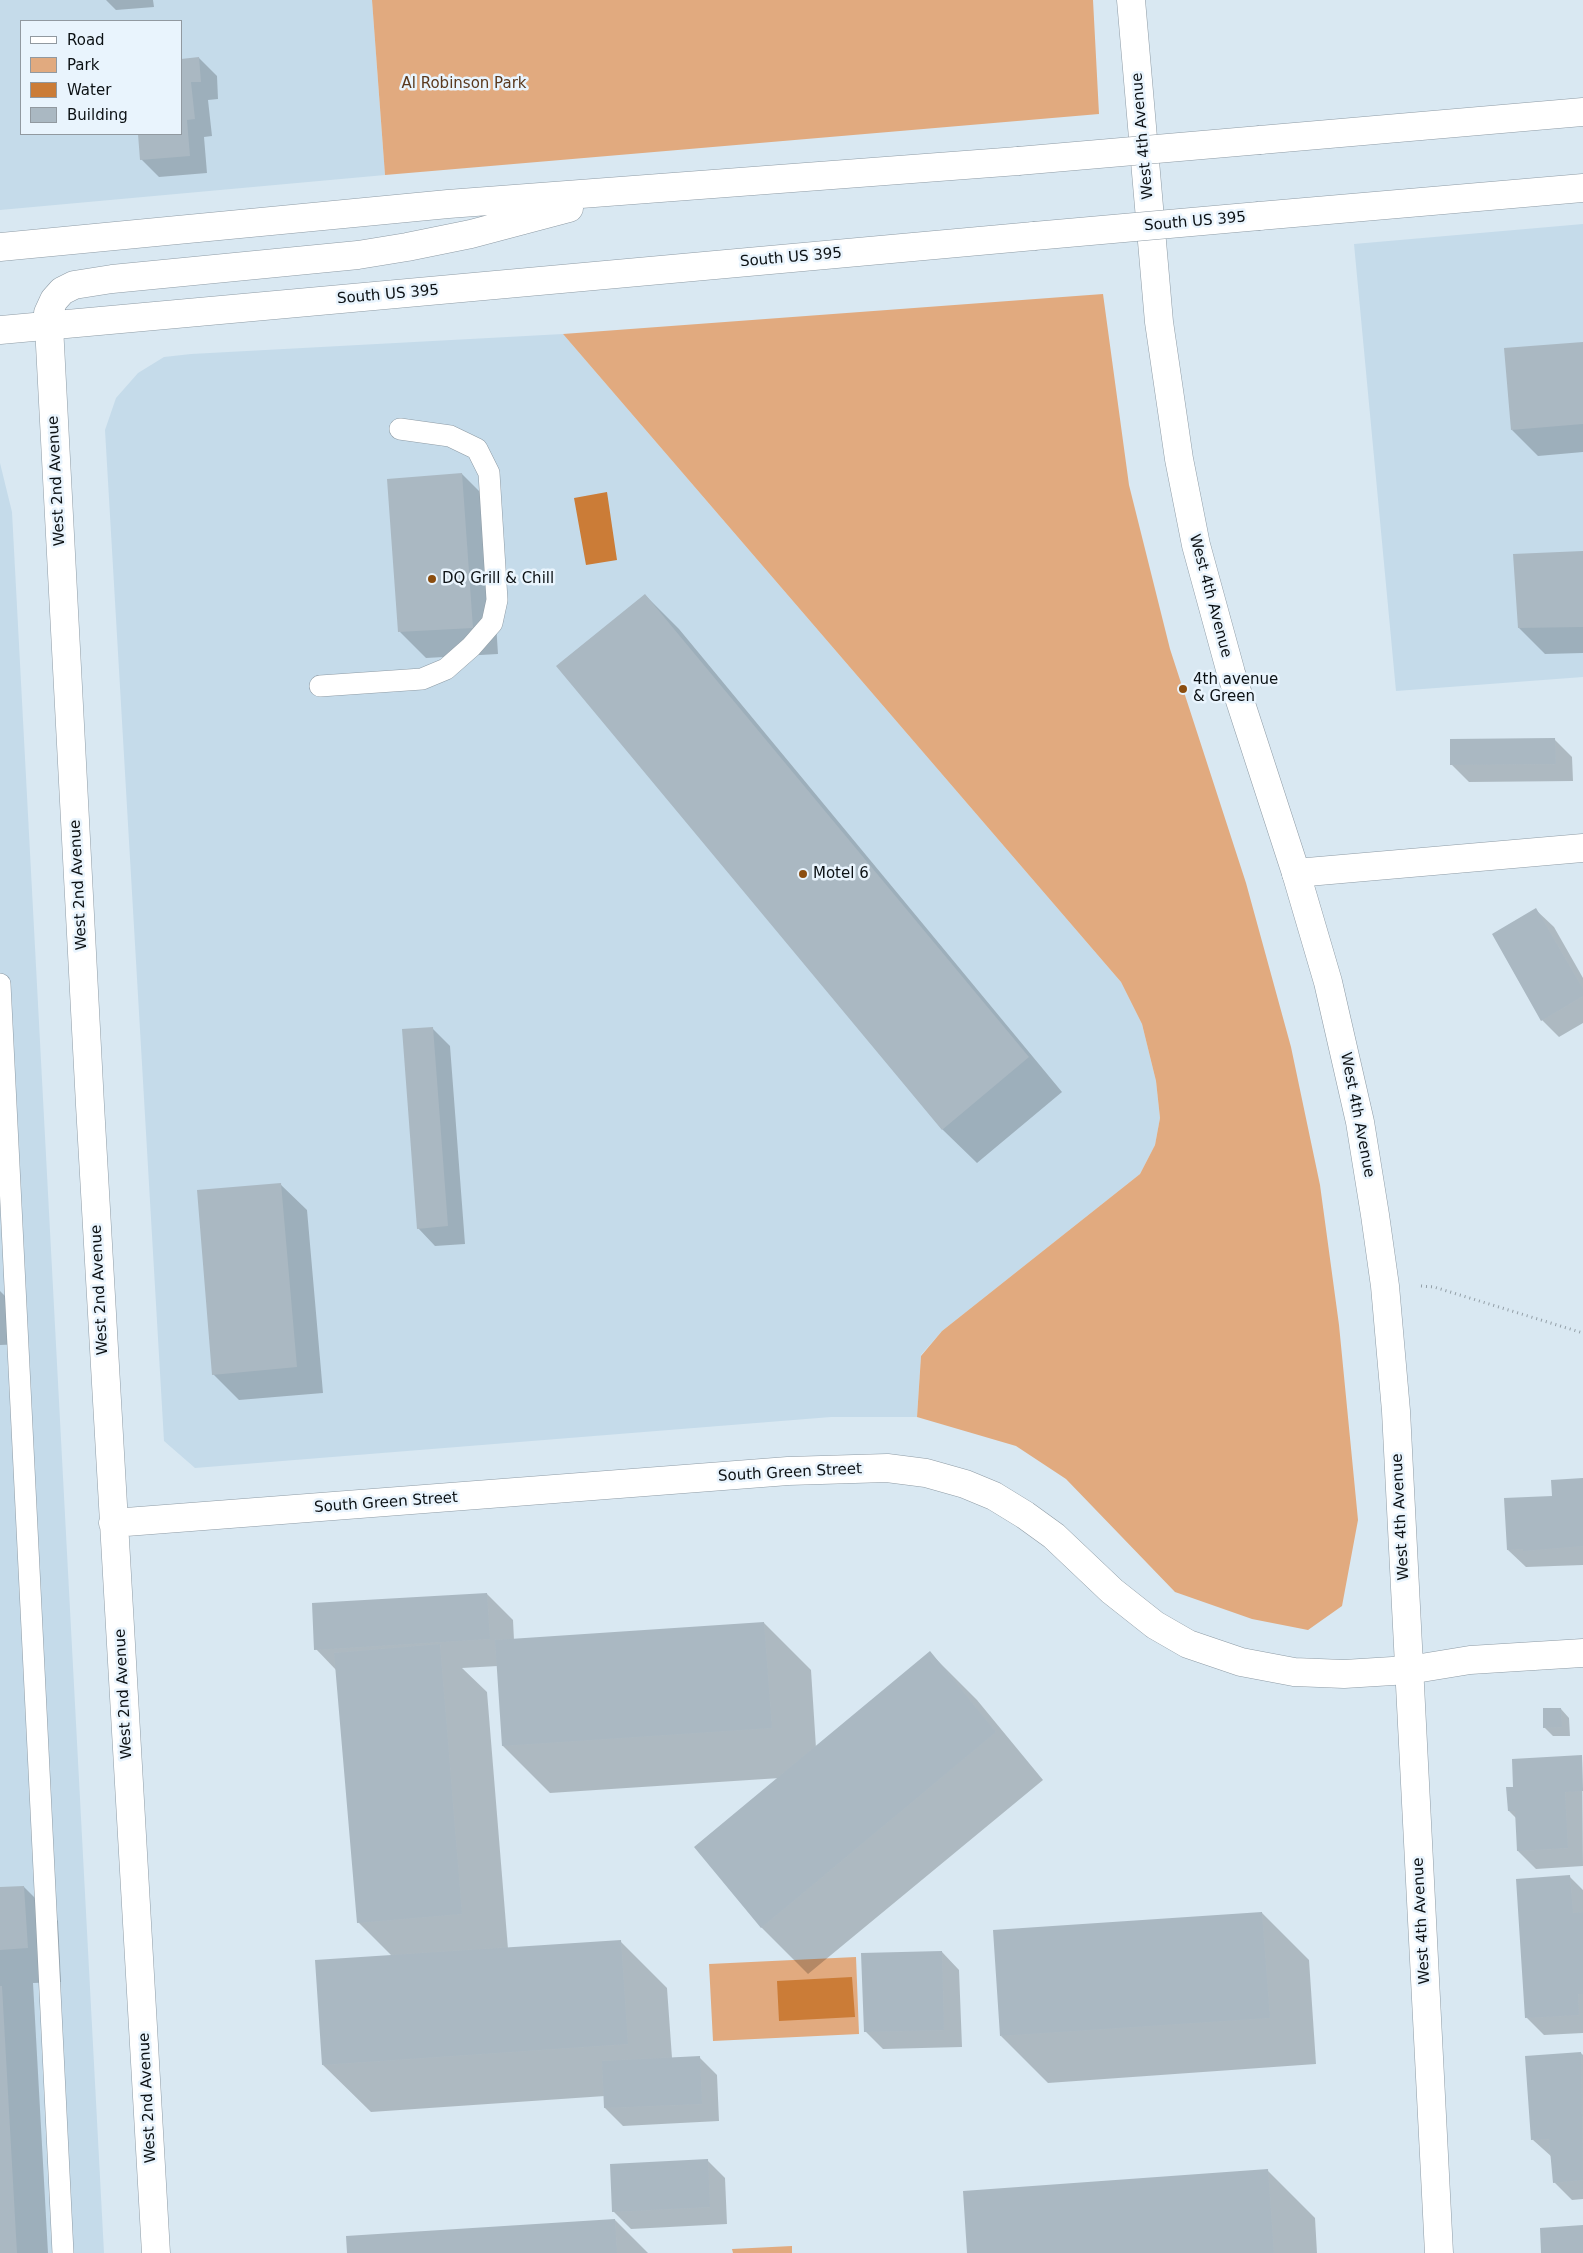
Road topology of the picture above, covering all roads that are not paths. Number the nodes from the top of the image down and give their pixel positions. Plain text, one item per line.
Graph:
1 (1130, 0) edge
2 (1583, 112) edge
3 (1583, 188) edge
4 (633, 190) junction
5 (0, 247) edge
6 (49, 326) junction
7 (0, 330) edge
8 (400, 429) dead end
9 (320, 686) dead end
10 (1583, 848) edge
11 (1296, 873) junction
12 (0, 984) edge
13 (113, 1523) junction
14 (1583, 1653) edge
15 (1410, 1670) junction
16 (63, 2253) edge
17 (156, 2253) edge
18 (1439, 2253) edge

1 - 11 main road, West 4th Avenue
2 - 4 main road, bridge
3 - 6 main road, South US 395, bridge
4 - 5 main road
4 - 6 main road, West 2nd Avenue
6 - 7 main road, South US 395
6 - 13 main road, West 2nd Avenue
8 - 9 lane
10 - 11 main road
11 - 15 main road, West 4th Avenue
12 - 16 lane
13 - 15 main road, South Green Street
13 - 17 main road, West 2nd Avenue
14 - 15 main road, South Green Street
15 - 18 main road, West 4th Avenue

